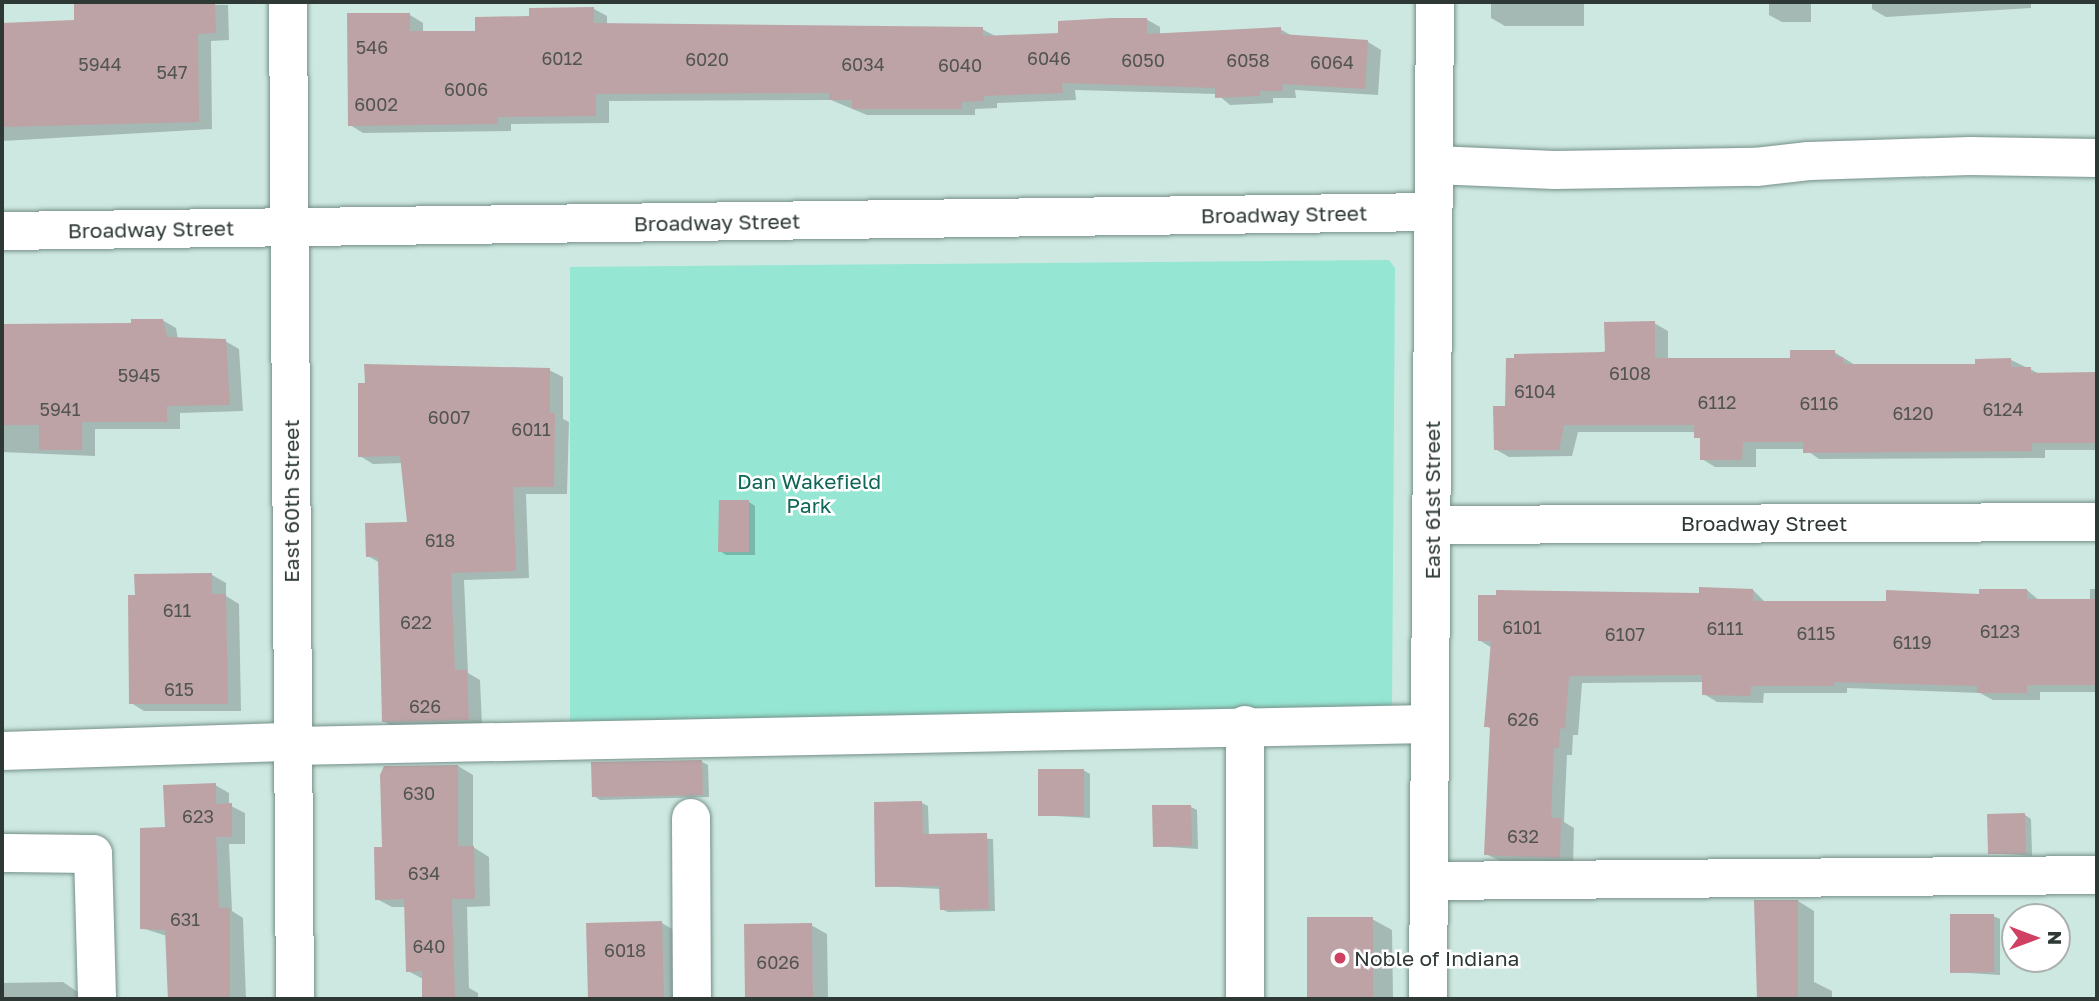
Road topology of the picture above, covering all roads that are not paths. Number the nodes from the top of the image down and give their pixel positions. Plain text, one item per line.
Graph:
1 (288, 2) edge
2 (1435, 2) edge
3 (2097, 159) edge
4 (1434, 165) junction
5 (1433, 212) junction
6 (289, 228) junction
7 (2, 231) edge
8 (2097, 522) edge
9 (1431, 525) junction
10 (1430, 724) junction
11 (1245, 725) junction
12 (293, 744) junction
13 (2, 751) edge
14 (691, 818) dead end
15 (2, 853) edge
16 (2097, 875) edge
17 (1429, 881) junction
18 (97, 999) edge
19 (295, 999) edge
20 (692, 999) edge
21 (1245, 999) edge
22 (1428, 999) edge

1 - 6 street, East 60th Street
2 - 4 street, East 61st Street
3 - 4 street
4 - 5 street, East 61st Street
5 - 6 street, Broadway Street
5 - 9 street, East 61st Street
6 - 7 street, Broadway Street
6 - 12 street, East 60th Street
8 - 9 street, Broadway Street
9 - 10 street, East 61st Street
10 - 11 street
10 - 17 street, East 61st Street
11 - 12 street
11 - 21 street
12 - 13 street
12 - 19 street, East 60th Street
14 - 20 street
15 - 18 street
16 - 17 street
17 - 22 street, East 61st Street

